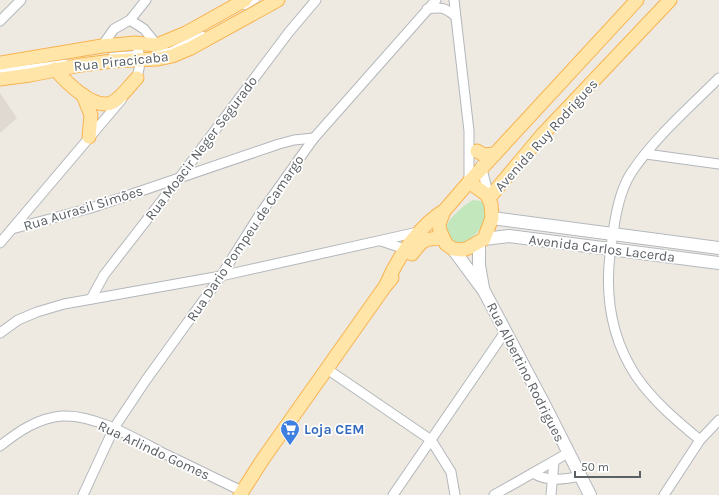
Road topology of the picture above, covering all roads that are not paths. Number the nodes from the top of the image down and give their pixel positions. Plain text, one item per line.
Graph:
1 (21, 0) edge
2 (146, 0) edge
3 (257, 0) edge
4 (268, 0) edge
5 (278, 0) edge
6 (316, 0) edge
7 (436, 0) edge
8 (454, 0) edge
9 (637, 0) edge
10 (670, 0) edge
11 (243, 5) edge
12 (427, 9) junction
13 (455, 16) junction
14 (226, 17) dead end
15 (130, 20) junction
16 (0, 21) edge
17 (222, 25) dead end
18 (209, 31) dead end
19 (156, 49) junction
20 (104, 51) junction
21 (140, 51) junction
22 (0, 63) edge
23 (0, 68) edge
24 (55, 69) junction
25 (0, 71) edge
26 (137, 78) junction
27 (719, 78) edge
28 (0, 79) edge
29 (83, 95) junction
30 (469, 131) junction
31 (89, 137) junction
32 (314, 138) junction
33 (477, 151) junction
34 (495, 154) junction
35 (646, 154) junction
36 (719, 164) edge
37 (482, 169) junction
38 (180, 177) junction
39 (469, 182) junction
40 (489, 198) junction
41 (444, 211) junction
42 (492, 218) junction
43 (12, 229) junction
44 (418, 232) junction
45 (613, 233) junction
46 (442, 238) junction
47 (381, 241) junction
48 (482, 241) junction
49 (0, 243) edge
50 (610, 248) junction
51 (719, 248) edge
52 (405, 249) junction
53 (453, 249) junction
54 (719, 263) edge
55 (221, 276) junction
56 (386, 285) junction
57 (484, 291) junction
58 (91, 299) junction
59 (505, 332) junction
60 (0, 334) edge
61 (327, 368) junction
62 (719, 420) edge
63 (114, 428) junction
64 (431, 440) junction
65 (700, 440) junction
66 (0, 446) edge
67 (568, 453) junction
68 (554, 462) junction
69 (533, 473) junction
70 (580, 476) junction
71 (552, 479) junction
72 (241, 493) edge
73 (83, 495) edge
74 (393, 495) edge
75 (455, 495) edge
76 (494, 495) edge
77 (551, 495) edge
78 (590, 495) edge
79 (664, 495) edge

1 - 16 street
2 - 15 street
3 - 11 lane
4 - 17 lane
5 - 21 main road, Rua Piracicaba
6 - 38 street, Rua Moacir Neger Segurado
7 - 12 street, Rua Dario Pompeu de Camargo
8 - 13 street
9 - 34 main road, Avenida Ruy Rodrigues
10 - 40 main road, Avenida Ruy Rodrigues
11 - 19 main road, Rua Piracicaba
12 - 13 street
12 - 32 street, Rua Dario Pompeu de Camargo
13 - 30 street
14 - 21 lane
15 - 19 street
15 - 20 street
18 - 19 lane
19 - 21 main road, Rua Piracicaba
20 - 21 main road, Rua Piracicaba
20 - 22 main road, Rua Piracicaba
21 - 24 main road, Rua Piracicaba
21 - 26 street
23 - 25 lane
24 - 28 main road, Rua Piracicaba
24 - 29 main road
26 - 29 main road
26 - 31 street
27 - 35 street
29 - 31 main road
30 - 33 street
30 - 39 street
31 - 43 street
32 - 38 street, Rua Aurasil Simões
32 - 55 street, Rua Dario Pompeu de Camargo
33 - 34 main road
33 - 37 street
34 - 37 main road, Avenida Ruy Rodrigues
35 - 36 street
35 - 45 street
37 - 39 main road, Avenida Ruy Rodrigues
37 - 40 street
38 - 43 street, Rua Aurasil Simões
38 - 58 street, Rua Moacir Neger Segurado
39 - 40 main road
39 - 41 main road, Avenida Ruy Rodrigues
40 - 42 main road, Avenida Ruy Rodrigues
41 - 44 main road, Avenida Ruy Rodrigues
41 - 46 main road
42 - 45 main road, Avenida Carlos Lacerda
42 - 48 main road
43 - 49 street
44 - 47 street
44 - 52 main road, Avenida Ruy Rodrigues
45 - 50 street
45 - 51 main road, Avenida Carlos Lacerda
46 - 53 main road
46 - 56 main road, Avenida Ruy Rodrigues
47 - 52 street
47 - 55 street
48 - 50 main road, Avenida Carlos Lacerda
48 - 53 main road
48 - 57 main road, Rua Albertino Rodrigues
50 - 54 main road, Avenida Carlos Lacerda
50 - 65 street
52 - 56 main road, Avenida Ruy Rodrigues
53 - 57 main road, Rua Albertino Rodrigues
55 - 58 street
55 - 63 street, Rua Dario Pompeu de Camargo
56 - 61 main road, Avenida Ruy Rodrigues
57 - 59 main road, Rua Albertino Rodrigues
58 - 60 street
59 - 64 street
59 - 67 main road, Rua Albertino Rodrigues
61 - 64 street
61 - 72 main road, Avenida Ruy Rodrigues
62 - 65 street
63 - 66 street, Rua Arlindo Gomes
63 - 72 street, Rua Arlindo Gomes
63 - 73 street, Rua Dario Pompeu de Camargo
64 - 74 street
64 - 75 street
65 - 79 street
67 - 68 street
67 - 70 main road, Rua Albertino Rodrigues
68 - 69 street
68 - 71 street
69 - 71 street
69 - 76 street
70 - 71 street
70 - 78 main road, Rua Albertino Rodrigues
71 - 77 street

